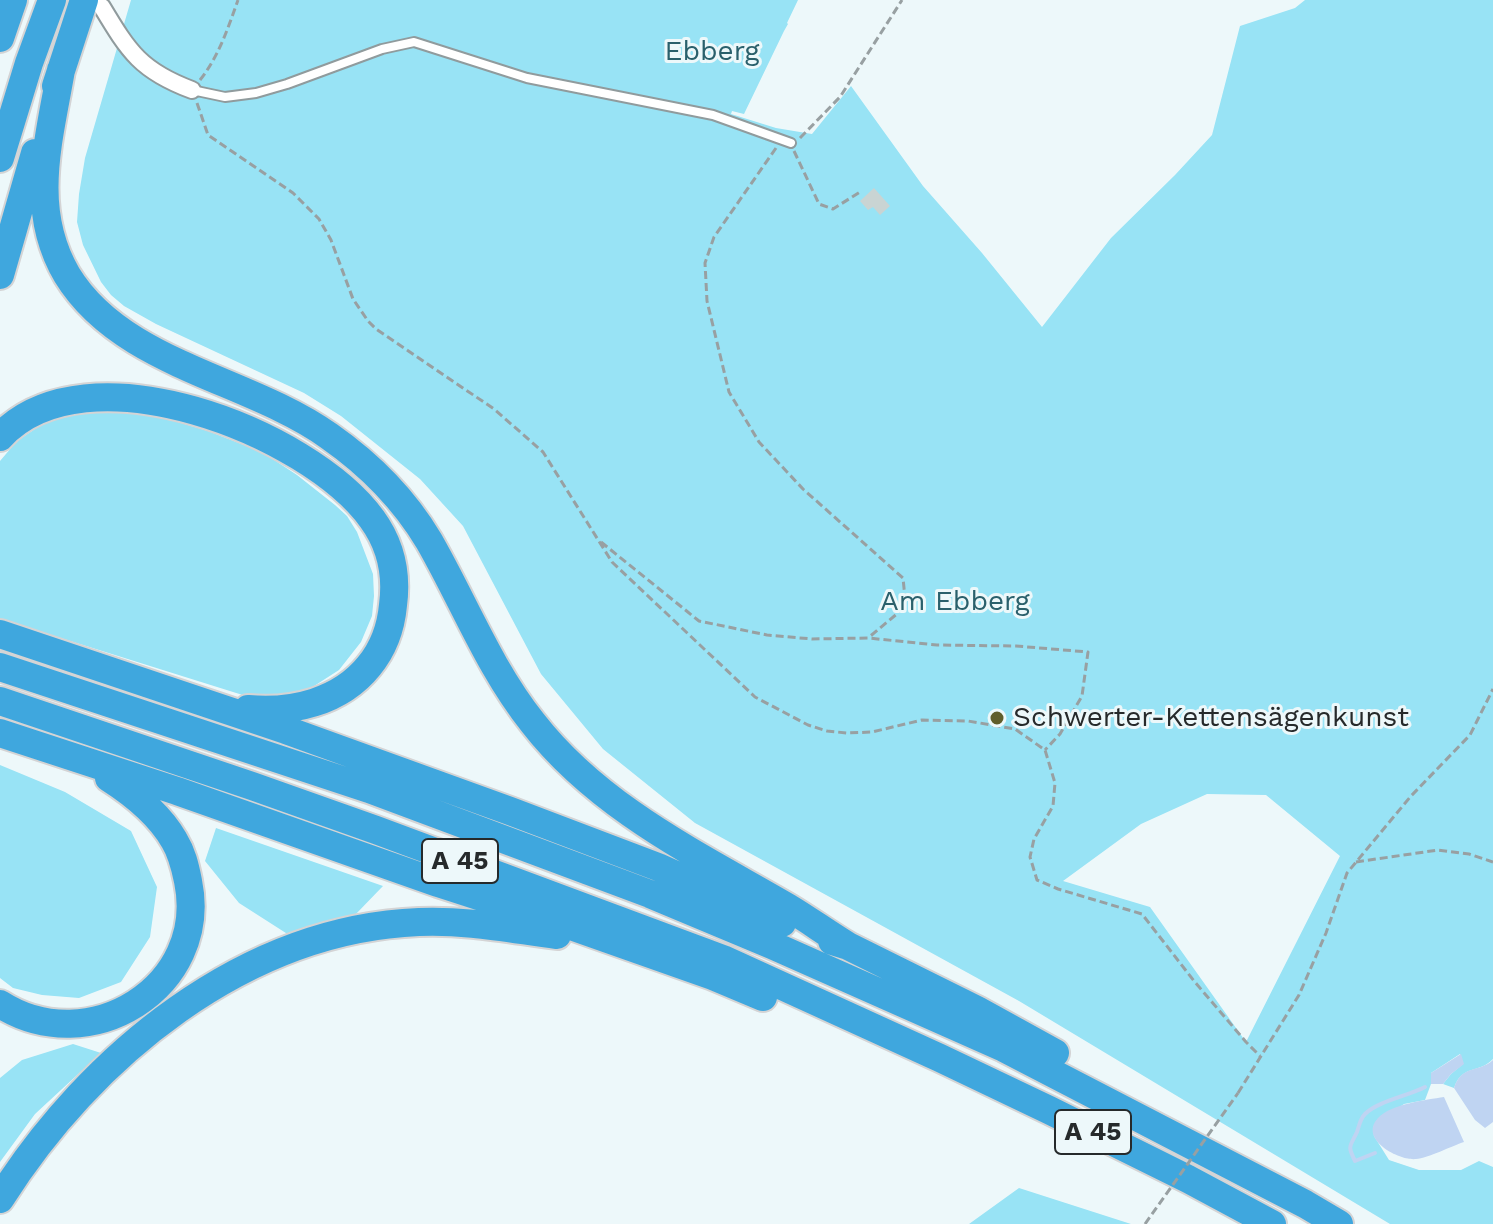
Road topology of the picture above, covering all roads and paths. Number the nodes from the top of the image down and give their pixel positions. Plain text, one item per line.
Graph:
1 (13, 0) edge
2 (52, 0) edge
3 (238, 0) edge
4 (902, 0) edge
5 (93, 4) edge
6 (0, 38) edge
7 (61, 70) junction
8 (192, 90) junction
9 (786, 141) junction
10 (0, 158) edge
11 (860, 192) dead end
12 (0, 275) edge
13 (0, 437) edge
14 (598, 540) junction
15 (0, 634) edge
16 (868, 638) junction
17 (0, 667) edge
18 (147, 683) junction
19 (1493, 689) edge
20 (0, 701) edge
21 (0, 733) edge
22 (1045, 750) junction
23 (81, 760) junction
24 (1356, 862) junction
25 (1493, 862) edge
26 (848, 946) junction
27 (713, 976) junction
28 (0, 1004) edge
29 (1260, 1056) junction
30 (1102, 1098) junction
31 (0, 1199) edge
32 (1145, 1224) edge
33 (1244, 1224) edge
34 (1272, 1224) edge
35 (1339, 1224) edge

1 - 6 highway
2 - 10 highway
3 - 8 path
4 - 9 path
5 - 7 highway
5 - 8 street
7 - 12 highway
7 - 26 highway
8 - 9 lane
8 - 14 path
9 - 11 path
9 - 16 path
13 - 18 highway
14 - 16 path
14 - 22 path
15 - 18 highway
16 - 22 path
17 - 30 highway, A 45
18 - 26 highway
19 - 24 path
20 - 34 highway, A 45
21 - 23 highway
22 - 29 path
23 - 27 highway
23 - 28 highway
24 - 25 path
24 - 29 path
26 - 30 highway
27 - 31 highway
27 - 33 highway
29 - 32 path, bridge
30 - 35 highway, A 45

